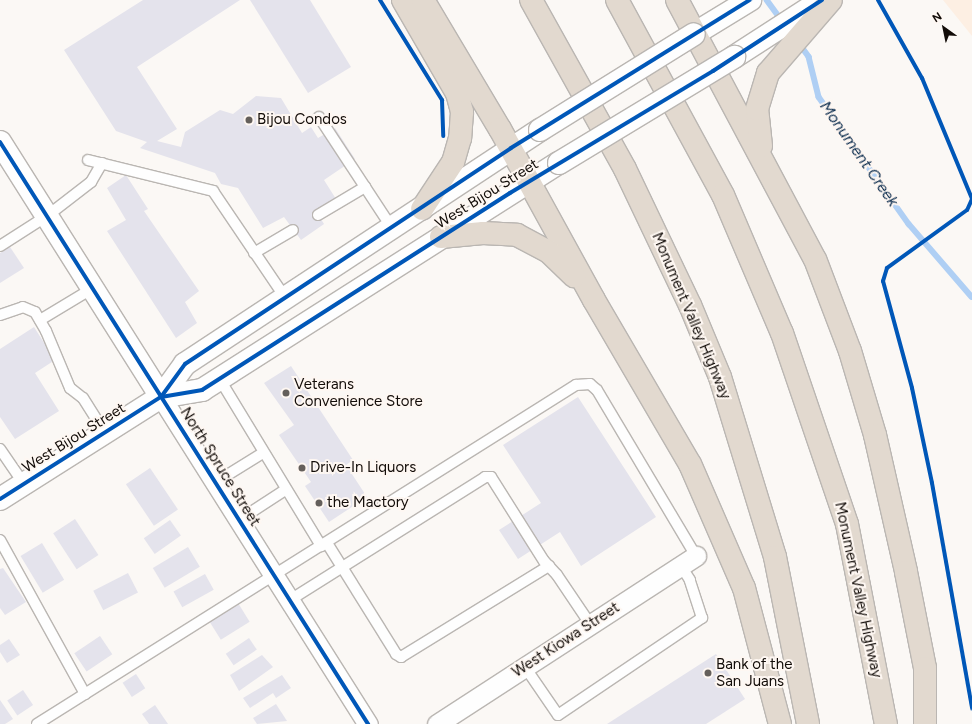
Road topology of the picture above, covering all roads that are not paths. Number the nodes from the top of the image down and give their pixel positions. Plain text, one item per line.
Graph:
1 (403, 0) edge
2 (424, 0) edge
3 (531, 0) edge
4 (617, 0) edge
5 (677, 0) edge
6 (750, 0) edge
7 (822, 0) edge
8 (831, 0) edge
9 (694, 34) junction
10 (713, 71) junction
11 (319, 118) dead end
12 (0, 142) edge
13 (511, 148) junction
14 (763, 157) junction
15 (88, 160) dead end
16 (102, 163) junction
17 (529, 182) junction
18 (365, 187) junction
19 (422, 209) junction
20 (318, 215) dead end
21 (47, 216) junction
22 (392, 228) junction
23 (293, 230) dead end
24 (441, 237) junction
25 (0, 246) edge
26 (254, 253) junction
27 (93, 288) junction
28 (286, 299) junction
29 (594, 300) junction
30 (0, 315) edge
31 (40, 320) junction
32 (219, 378) junction
33 (161, 397) junction
34 (105, 433) junction
35 (0, 449) edge
36 (263, 453) junction
37 (216, 482) junction
38 (24, 484) junction
39 (285, 490) junction
40 (0, 499) edge
41 (239, 520) junction
42 (0, 540) edge
43 (324, 544) junction
44 (688, 561) junction
45 (549, 566) junction
46 (342, 568) junction
47 (274, 575) junction
48 (290, 600) junction
49 (590, 624) junction
50 (525, 667) junction
51 (85, 694) junction
52 (37, 724) edge
53 (368, 724) edge
54 (437, 724) edge
55 (780, 724) edge
56 (808, 724) edge
57 (886, 724) edge
58 (925, 724) edge

1 - 19 highway
2 - 13 highway
3 - 56 highway, Monument Valley Highway
4 - 57 highway, Monument Valley Highway
5 - 9 highway
6 - 9 main road, West Bijou Street
7 - 10 main road, West Bijou Street, bridge
8 - 14 highway
9 - 10 highway
9 - 13 main road, West Bijou Street, bridge
10 - 14 highway
10 - 17 main road, West Bijou Street, bridge
11 - 18 lane
12 - 21 main road, North Spruce Street
13 - 17 highway
13 - 19 main road, West Bijou Street
14 - 58 highway
15 - 16 lane
16 - 21 lane
16 - 26 lane
17 - 24 main road, West Bijou Street
17 - 29 highway
18 - 20 lane
18 - 22 lane
19 - 22 main road, West Bijou Street
21 - 25 lane
21 - 27 main road, North Spruce Street
22 - 28 main road, West Bijou Street
23 - 26 lane
24 - 29 highway
24 - 32 main road, West Bijou Street
26 - 28 lane
27 - 31 lane
27 - 33 main road, North Spruce Street
28 - 33 main road, West Bijou Street
29 - 55 highway
30 - 31 lane
31 - 34 lane
32 - 33 main road, West Bijou Street
32 - 36 lane
33 - 34 main road, West Bijou Street
33 - 37 street, North Spruce Street
34 - 38 main road, West Bijou Street
35 - 38 lane
36 - 37 lane
36 - 39 lane
37 - 41 street, North Spruce Street
38 - 40 main road, West Bijou Street
39 - 41 lane
39 - 43 lane
41 - 47 street, North Spruce Street
42 - 51 lane
43 - 44 lane
43 - 46 lane
43 - 47 lane
44 - 49 street, West Kiowa Street
44 - 50 lane
45 - 46 lane
45 - 46 lane
45 - 49 lane
46 - 48 lane
47 - 48 street, North Spruce Street
47 - 51 lane
48 - 53 street, North Spruce Street
49 - 50 street, West Kiowa Street
50 - 54 street, West Kiowa Street
51 - 52 lane

